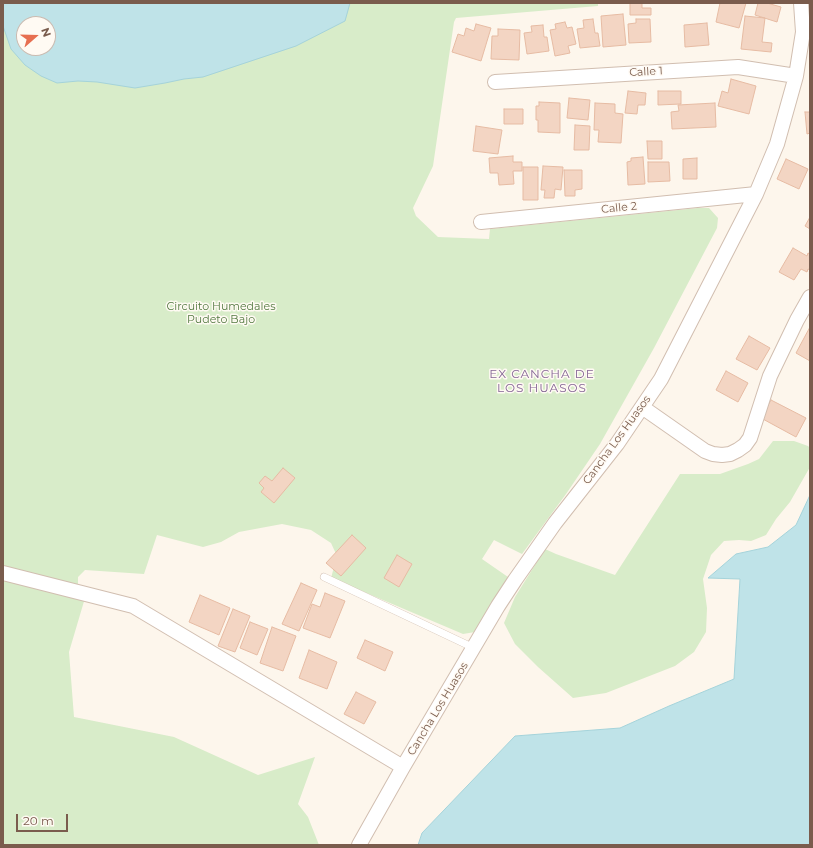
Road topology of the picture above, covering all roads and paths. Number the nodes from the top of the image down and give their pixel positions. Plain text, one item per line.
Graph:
1 (801, 3) edge
2 (796, 76) junction
3 (495, 82) dead end
4 (756, 194) junction
5 (481, 222) dead end
6 (810, 297) edge
7 (642, 407) junction
8 (3, 573) edge
9 (324, 577) dead end
10 (474, 648) junction
11 (403, 767) junction
12 (359, 845) edge

1 - 2 street, Cancha Los Huasos
2 - 3 street, Calle 1
2 - 4 street, Cancha Los Huasos
4 - 5 street, Calle 2
4 - 7 street, Cancha Los Huasos
6 - 7 street
7 - 10 street, Cancha Los Huasos
8 - 11 street
9 - 10 lane
10 - 11 street, Cancha Los Huasos
11 - 12 street, Cancha Los Huasos

